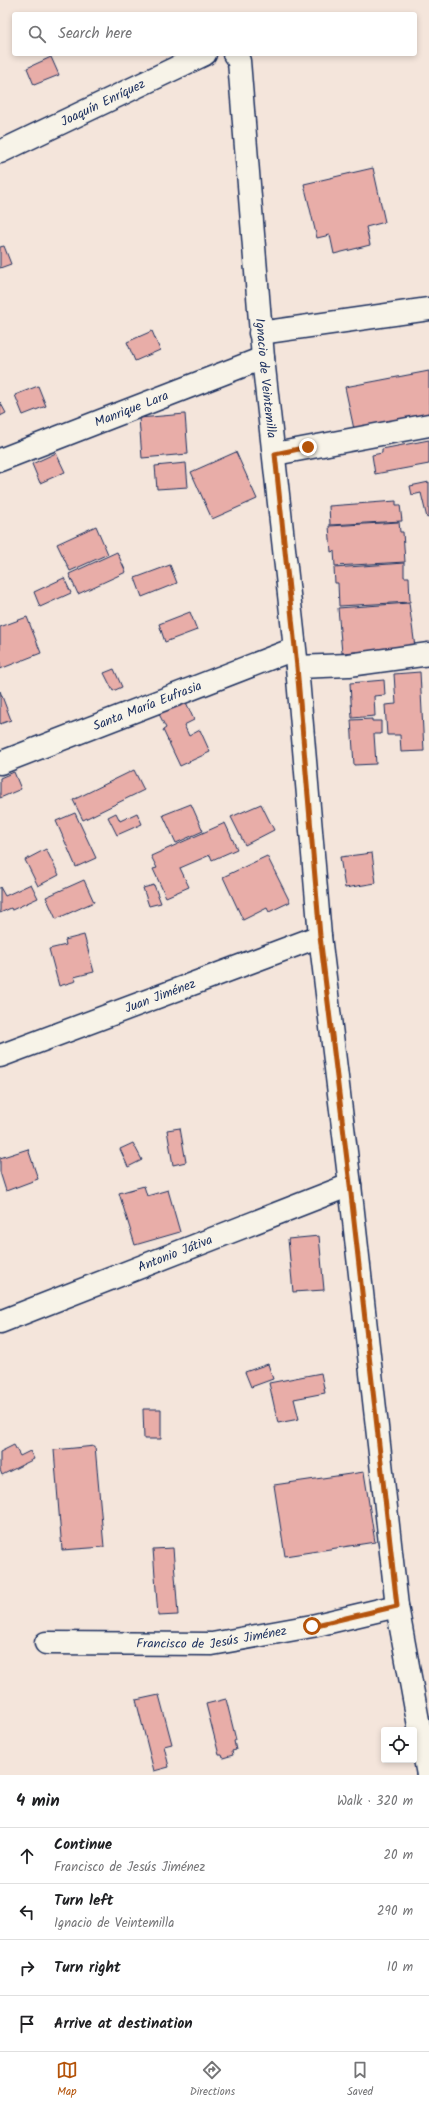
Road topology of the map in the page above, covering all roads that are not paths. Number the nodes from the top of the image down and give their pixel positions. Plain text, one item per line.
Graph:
1 (201, 56) edge
2 (235, 56) edge
3 (0, 152) edge
4 (429, 309) edge
5 (260, 332) junction
6 (263, 358) junction
7 (429, 425) edge
8 (275, 454) junction
9 (0, 460) edge
10 (429, 654) edge
11 (296, 658) junction
12 (0, 763) edge
13 (320, 936) junction
14 (0, 1056) edge
15 (350, 1185) junction
16 (0, 1322) edge
17 (397, 1606) junction
18 (46, 1643) dead end
19 (428, 1775) edge

1 - 3 street, Joaquín Enríquez
2 - 5 street, Ignacio de Veintemilla
4 - 5 street
5 - 6 street, Ignacio de Veintemilla
6 - 8 street, Ignacio de Veintemilla
6 - 9 street, Manrique Lara
7 - 8 street
8 - 11 street, Ignacio de Veintemilla
10 - 11 street, Santa María Eufrasia
11 - 12 street, Santa María Eufrasia
11 - 13 street, Ignacio de Veintemilla
13 - 14 street, Juan Jiménez
13 - 15 street, Ignacio de Veintemilla
15 - 16 street, Antonio Játiva
15 - 17 street, Ignacio de Veintemilla
17 - 18 street, Francisco de Jesús Jiménez
17 - 19 street, Ignacio de Veintemilla

